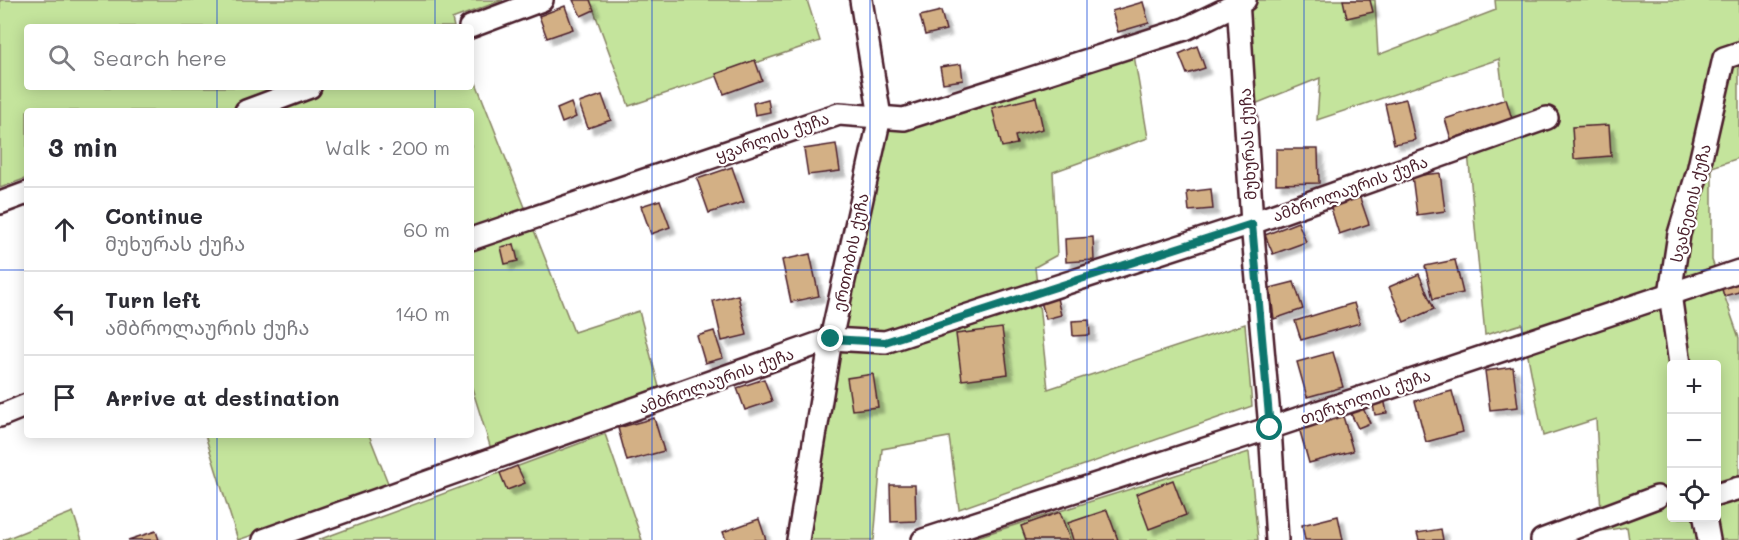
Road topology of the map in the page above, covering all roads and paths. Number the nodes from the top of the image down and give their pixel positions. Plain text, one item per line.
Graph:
1 (542, 0) edge
2 (861, 0) edge
3 (1241, 1) edge
4 (474, 26) edge
5 (1739, 53) edge
6 (302, 90) edge
7 (254, 108) edge
8 (880, 117) junction
9 (1547, 118) dead end
10 (24, 194) edge
11 (0, 203) edge
12 (1252, 224) junction
13 (474, 238) edge
14 (1739, 271) edge
15 (1670, 294) junction
16 (831, 339) junction
17 (1679, 360) edge
18 (24, 406) edge
19 (0, 416) edge
20 (1270, 428) junction
21 (1739, 488) edge
22 (1721, 493) edge
23 (1657, 497) dead end
24 (1706, 522) edge
25 (264, 540) edge
26 (798, 540) edge
27 (923, 540) edge
28 (1277, 540) edge
29 (1542, 540) edge
30 (1709, 540) edge

1 - 4 street
2 - 8 street, ერთობის ქუჩა
3 - 8 street, ყვარლის ქუჩა
3 - 12 street, მუხურას ქუჩა
5 - 15 street, სვანეთის ქუჩა
6 - 7 street
8 - 13 street, ყვარლის ქუჩა
8 - 16 street, ერთობის ქუჩა
9 - 12 street, ამბროლაურის ქუჩა
10 - 11 street
12 - 16 street, ამბროლაურის ქუჩა
12 - 20 street, მუხურას ქუჩა
14 - 15 street, თერჯოლის ქუჩა
15 - 17 street, სვანეთის ქუჩა
15 - 20 street, თერჯოლის ქუჩა
16 - 25 street, ამბროლაურის ქუჩა
16 - 26 street, ერთობის ქუჩა
18 - 19 street
20 - 27 street, თერჯოლის ქუჩა
20 - 28 street, მუხურას ქუჩა
21 - 22 street
23 - 29 street
24 - 30 street

